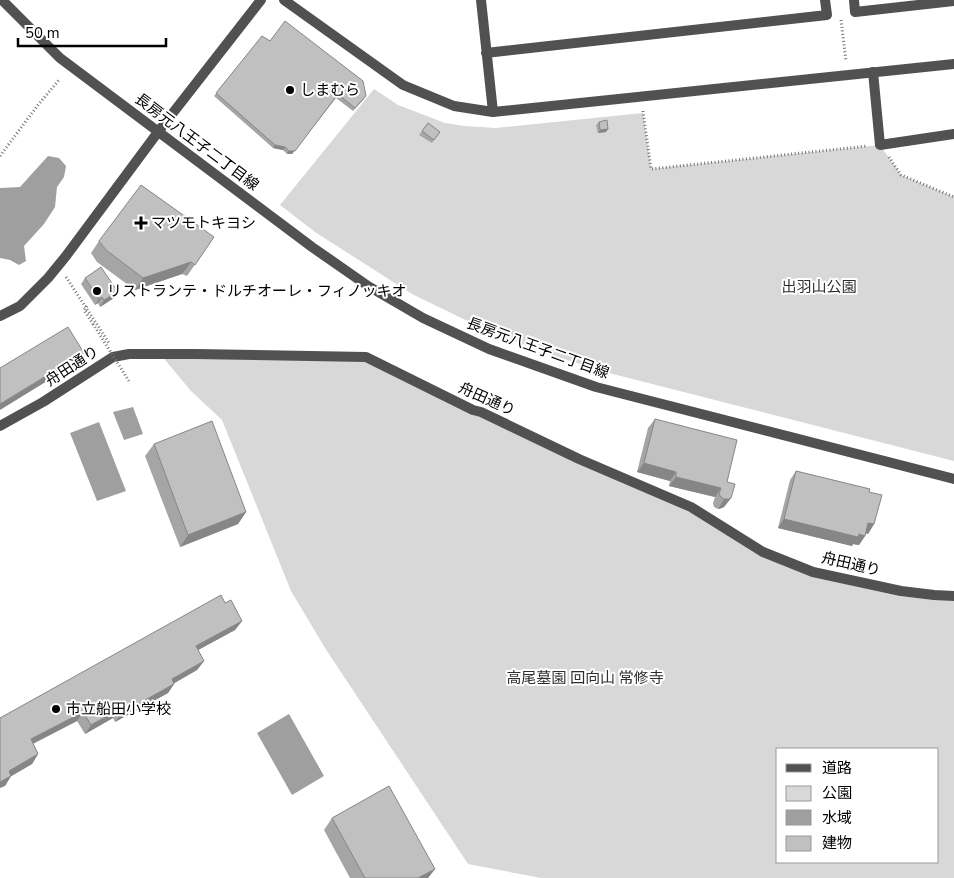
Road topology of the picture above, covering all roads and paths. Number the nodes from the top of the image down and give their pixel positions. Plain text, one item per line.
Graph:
1 (2, 0) edge
2 (261, 0) edge
3 (284, 0) edge
4 (481, 0) edge
5 (825, 0) edge
6 (854, 0) edge
7 (954, 1) edge
8 (841, 18) dead end
9 (486, 53) junction
10 (954, 64) edge
11 (873, 72) junction
12 (847, 74) junction
13 (59, 80) dead end
14 (641, 98) junction
15 (493, 112) junction
16 (158, 132) junction
17 (954, 134) edge
18 (880, 145) junction
19 (0, 156) edge
20 (954, 197) edge
21 (66, 276) dead end
22 (86, 306) junction
23 (0, 316) edge
24 (118, 356) junction
25 (129, 381) dead end
26 (0, 426) edge
27 (954, 479) edge
28 (954, 596) edge

1 - 16 street, 長房元八王子二丁目線
2 - 16 street
3 - 15 street
4 - 9 street
5 - 9 street
6 - 7 street
8 - 12 path
9 - 15 street
10 - 11 street
11 - 12 street
11 - 18 street
12 - 14 street
13 - 19 path
14 - 15 street
14 - 18 path
16 - 23 street
16 - 27 street, 長房元八王子二丁目線
17 - 18 street
18 - 20 path
21 - 22 path
22 - 24 path
22 - 25 path, bridge
24 - 26 street, 舟田通り
24 - 28 street, 舟田通り

